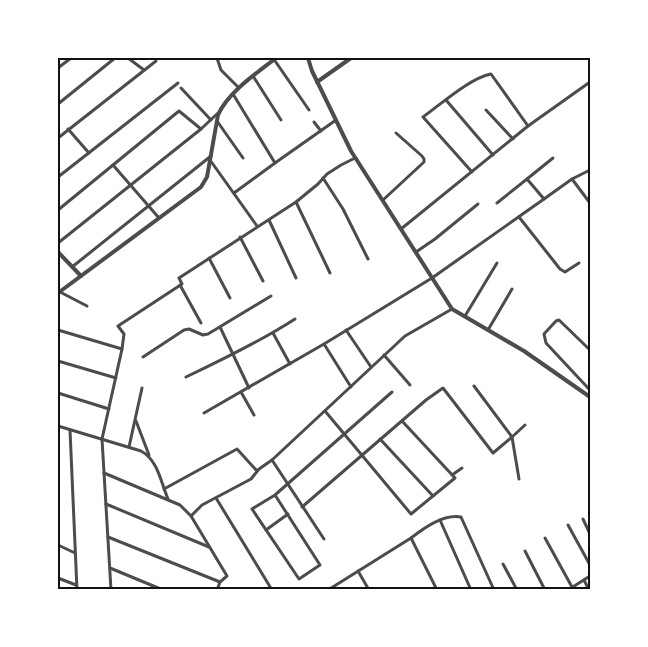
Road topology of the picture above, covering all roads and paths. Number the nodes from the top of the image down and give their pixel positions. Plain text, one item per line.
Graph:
1 (72, 58) edge
2 (115, 58) edge
3 (128, 58) edge
4 (217, 58) edge
5 (275, 58) edge
6 (308, 58) edge
7 (351, 58) edge
8 (156, 61) dead end
9 (58, 68) edge
10 (144, 70) junction
11 (254, 76) junction
12 (317, 82) junction
13 (590, 82) edge
14 (178, 83) dead end
15 (181, 88) dead end
16 (239, 88) junction
17 (233, 94) junction
18 (446, 100) junction
19 (58, 104) edge
20 (309, 110) dead end
21 (486, 110) dead end
22 (220, 112) junction
23 (211, 120) junction
24 (281, 120) dead end
25 (337, 120) junction
26 (217, 121) junction
27 (314, 122) dead end
28 (528, 126) junction
29 (68, 129) junction
30 (200, 129) junction
31 (321, 131) junction
32 (396, 133) dead end
33 (58, 138) edge
34 (513, 139) junction
35 (89, 153) junction
36 (492, 155) junction
37 (211, 158) junction
38 (243, 158) dead end
39 (355, 158) junction
40 (553, 158) dead end
41 (275, 162) junction
42 (113, 165) junction
43 (590, 170) edge
44 (472, 172) junction
45 (58, 177) edge
46 (323, 178) junction
47 (527, 179) junction
48 (572, 179) junction
49 (130, 186) junction
50 (234, 193) junction
51 (544, 199) junction
52 (382, 200) junction
53 (296, 202) junction
54 (590, 203) edge
55 (478, 204) dead end
56 (497, 204) dead end
57 (148, 206) junction
58 (58, 210) edge
59 (519, 217) junction
60 (159, 218) junction
61 (269, 220) junction
62 (257, 226) junction
63 (401, 229) junction
64 (240, 237) junction
65 (58, 243) edge
66 (416, 252) junction
67 (58, 253) edge
68 (209, 258) junction
69 (368, 259) dead end
70 (497, 263) dead end
71 (579, 263) dead end
72 (72, 266) junction
73 (330, 273) dead end
74 (81, 276) junction
75 (296, 278) dead end
76 (432, 278) junction
77 (263, 281) dead end
78 (180, 285) junction
79 (512, 289) dead end
80 (59, 292) edge
81 (272, 296) dead end
82 (230, 298) dead end
83 (87, 306) dead end
84 (452, 309) junction
85 (465, 316) junction
86 (296, 318) dead end
87 (201, 323) dead end
88 (220, 327) junction
89 (58, 330) edge
90 (346, 330) junction
91 (488, 330) junction
92 (273, 333) junction
93 (324, 344) junction
94 (122, 349) junction
95 (590, 350) edge
96 (233, 355) junction
97 (384, 355) junction
98 (142, 356) dead end
99 (58, 361) edge
100 (290, 364) junction
101 (371, 367) junction
102 (186, 377) dead end
103 (116, 378) junction
104 (410, 385) dead end
105 (474, 386) dead end
106 (351, 387) junction
107 (142, 388) dead end
108 (249, 388) junction
109 (589, 389) edge
110 (241, 392) junction
111 (392, 392) dead end
112 (58, 393) edge
113 (584, 393) junction
114 (590, 397) edge
115 (109, 409) junction
116 (325, 411) junction
117 (204, 413) dead end
118 (254, 416) dead end
119 (135, 420) junction
120 (402, 421) junction
121 (525, 425) dead end
122 (58, 426) edge
123 (70, 430) junction
124 (344, 434) junction
125 (512, 437) junction
126 (102, 439) junction
127 (380, 439) junction
128 (129, 447) junction
129 (362, 455) junction
130 (151, 458) junction
131 (272, 460) junction
132 (462, 468) dead end
133 (257, 471) junction
134 (104, 473) junction
135 (452, 475) junction
136 (519, 480) dead end
137 (287, 484) junction
138 (164, 489) junction
139 (275, 495) junction
140 (433, 496) junction
141 (216, 498) junction
142 (168, 499) junction
143 (106, 504) junction
144 (302, 507) junction
145 (288, 514) junction
146 (191, 516) junction
147 (583, 519) dead end
148 (440, 520) junction
149 (568, 525) dead end
150 (266, 530) junction
151 (590, 534) edge
152 (108, 537) junction
153 (411, 538) junction
154 (545, 538) dead end
155 (324, 539) dead end
156 (58, 545) edge
157 (210, 547) junction
158 (525, 551) dead end
159 (75, 552) junction
160 (503, 564) dead end
161 (590, 565) edge
162 (110, 568) junction
163 (358, 571) junction
164 (590, 576) edge
165 (58, 578) edge
166 (584, 580) junction
167 (220, 582) junction
168 (76, 587) edge
169 (572, 587) junction
170 (111, 590) edge
171 (163, 590) edge
172 (217, 590) edge
173 (272, 590) edge
174 (328, 590) edge
175 (369, 590) edge
176 (437, 590) edge
177 (471, 590) edge
178 (494, 590) edge
179 (516, 590) edge
180 (545, 590) edge
181 (568, 590) edge
182 (590, 590) edge

1 - 9 street
2 - 19 street
3 - 10 street
4 - 16 street
5 - 11 street
5 - 20 street
6 - 12 street
7 - 12 street
8 - 10 street
10 - 29 street
11 - 16 street
11 - 24 street
12 - 25 street
13 - 28 street
14 - 35 street
15 - 23 street
16 - 17 street
17 - 22 street
17 - 41 street
18 - 28 street
18 - 36 street
18 - 44 street
21 - 34 street
22 - 23 street
22 - 26 street
23 - 30 street
25 - 31 street
25 - 39 street
26 - 37 street
26 - 38 street
27 - 31 street
28 - 34 street
29 - 33 street
29 - 35 street
30 - 42 street
30 - 49 street
31 - 41 street
32 - 52 street
34 - 36 street
35 - 45 street
36 - 44 street
37 - 50 street
37 - 57 street
37 - 60 street
39 - 46 street
39 - 52 street
40 - 47 street
41 - 50 street
42 - 49 street
42 - 58 street
43 - 48 street
44 - 63 street
46 - 53 street
46 - 69 street
47 - 51 street
47 - 56 street
48 - 51 street
48 - 54 street
49 - 57 street
49 - 65 street
50 - 62 street
51 - 59 street
52 - 63 street
53 - 61 street
53 - 73 street
55 - 66 street
57 - 60 street
57 - 72 street
59 - 71 street
59 - 76 street
60 - 74 street
61 - 62 street
61 - 75 street
62 - 64 street
63 - 66 street
64 - 68 street
64 - 77 street
66 - 76 street
67 - 72 street
68 - 78 street
68 - 82 street
70 - 85 street
72 - 74 street
74 - 80 street
76 - 84 street
76 - 90 street
78 - 87 street
78 - 94 street
79 - 91 street
80 - 83 street
81 - 88 street
84 - 85 street
84 - 97 street
85 - 91 street
86 - 92 street
88 - 96 street
88 - 98 street
89 - 94 street
90 - 93 street
90 - 101 street
91 - 113 street
92 - 96 street
92 - 100 street
93 - 100 street
93 - 106 street
94 - 103 street
95 - 109 street
96 - 102 street
96 - 108 street
97 - 101 street
97 - 104 street
99 - 103 street
100 - 108 street
101 - 106 street
103 - 115 street
105 - 125 street
106 - 116 street
107 - 119 street
108 - 110 street
109 - 113 street
110 - 117 street
110 - 118 street
111 - 124 street
112 - 115 street
113 - 114 street
115 - 126 street
116 - 124 street
116 - 131 street
119 - 128 street
119 - 130 street
120 - 125 street
120 - 127 street
120 - 135 street
121 - 125 street
122 - 123 street
123 - 126 street
123 - 159 street
124 - 129 street
124 - 137 street
125 - 136 street
126 - 128 street
126 - 134 street
127 - 129 street
127 - 140 street
128 - 130 street
129 - 140 street
129 - 144 street
130 - 138 street
131 - 133 street
131 - 137 street
132 - 135 street
133 - 138 street
133 - 141 street
134 - 142 street
134 - 143 street
135 - 140 street
137 - 139 street
137 - 144 street
138 - 142 street
139 - 145 street
139 - 150 street
141 - 146 street
141 - 173 street
142 - 146 street
143 - 152 street
143 - 157 street
144 - 155 street
145 - 150 street
145 - 150 street
146 - 157 street
147 - 151 street
148 - 153 street
148 - 177 street
148 - 178 street
149 - 161 street
152 - 162 street
152 - 167 street
153 - 163 street
153 - 176 street
154 - 169 street
156 - 159 street
157 - 167 street
158 - 180 street
159 - 168 street
160 - 179 street
162 - 170 street
162 - 171 street
163 - 174 street
163 - 175 street
164 - 166 street
165 - 168 street
166 - 169 street
166 - 182 street
167 - 172 street
169 - 181 street

